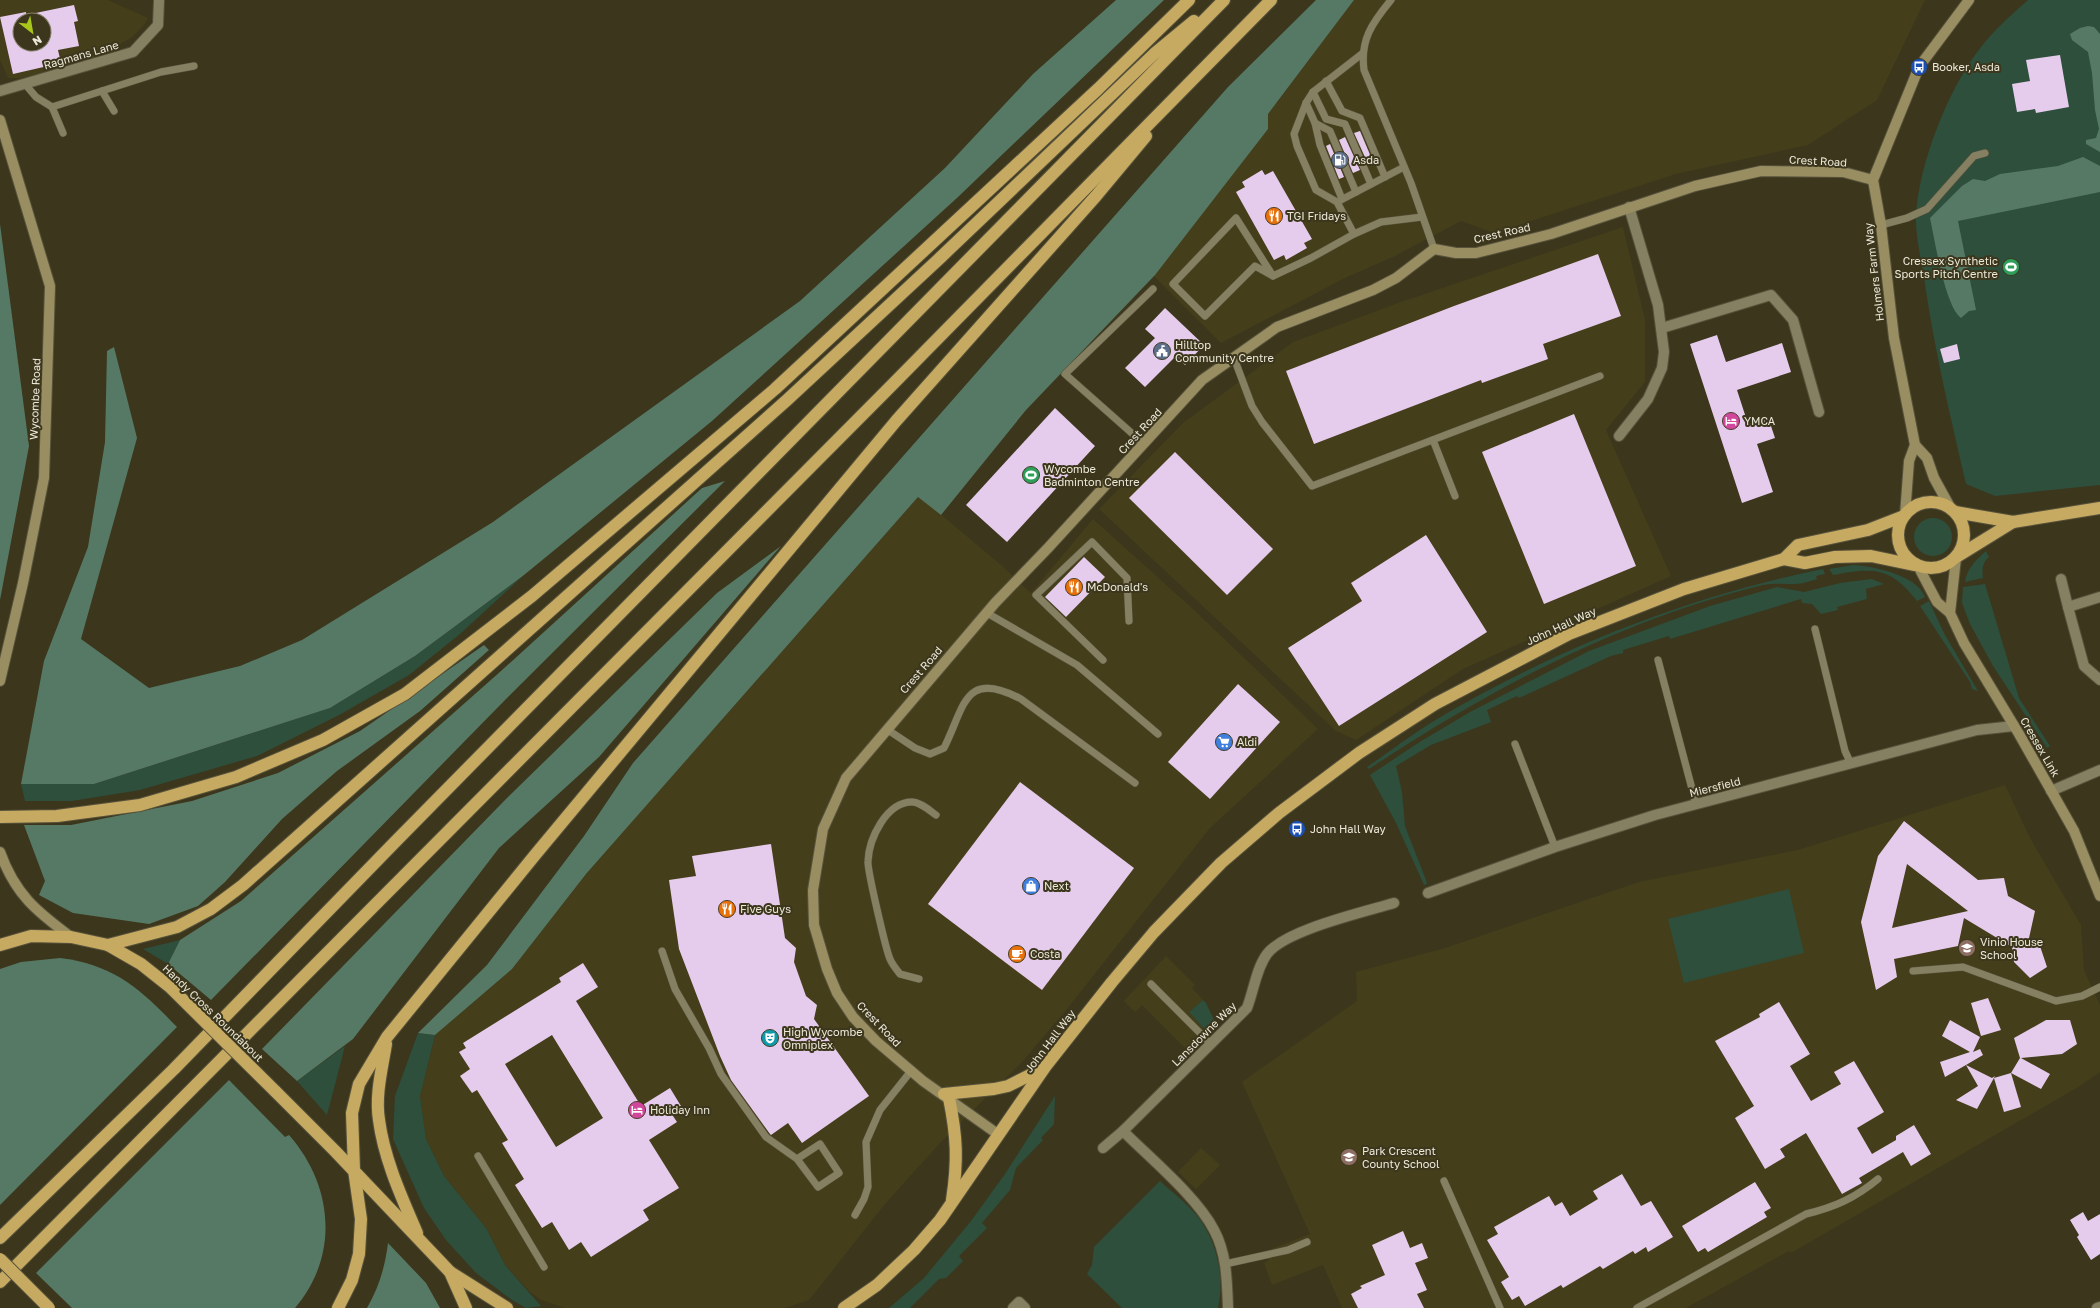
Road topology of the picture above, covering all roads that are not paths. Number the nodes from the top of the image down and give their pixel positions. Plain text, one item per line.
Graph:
1 (159, 0) edge
2 (1189, 0) edge
3 (1219, 0) edge
4 (1224, 0) edge
5 (1270, 0) edge
6 (1391, 0) edge
7 (1964, 2) edge
8 (1363, 53) junction
9 (1206, 65) junction
10 (194, 66) dead end
11 (1326, 82) junction
12 (25, 84) junction
13 (0, 91) edge
14 (102, 91) junction
15 (1312, 92) junction
16 (1306, 102) junction
17 (52, 107) junction
18 (114, 111) dead end
19 (0, 120) edge
20 (1315, 123) junction
21 (63, 133) dead end
22 (1985, 153) dead end
23 (1404, 167) junction
24 (1385, 177) junction
25 (1873, 180) junction
26 (1370, 184) junction
27 (1356, 192) junction
28 (1340, 200) junction
29 (1629, 207) junction
30 (1422, 216) junction
31 (1881, 225) junction
32 (1354, 234) junction
33 (1434, 248) junction
34 (1272, 276) junction
35 (1153, 289) dead end
36 (1662, 328) junction
37 (1234, 358) junction
38 (1600, 376) dead end
39 (1819, 412) dead end
40 (1619, 436) dead end
41 (1433, 440) junction
42 (1144, 444) junction
43 (1915, 445) junction
44 (1455, 496) dead end
45 (2100, 508) edge
46 (1952, 509) junction
47 (1904, 516) junction
48 (2013, 522) junction
49 (1957, 557) junction
50 (1784, 559) junction
51 (1917, 565) junction
52 (2061, 579) dead end
53 (2100, 597) edge
54 (2068, 607) junction
55 (987, 613) junction
56 (1950, 613) junction
57 (1129, 621) dead end
58 (1815, 629) dead end
59 (1103, 660) dead end
60 (1658, 660) dead end
61 (2100, 680) edge
62 (0, 681) edge
63 (2014, 726) junction
64 (888, 730) junction
65 (1158, 734) dead end
66 (1515, 744) dead end
67 (1851, 764) junction
68 (2100, 770) edge
69 (1135, 783) dead end
70 (2051, 790) junction
71 (1696, 804) junction
72 (936, 815) dead end
73 (0, 817) edge
74 (1555, 847) junction
75 (0, 852) edge
76 (1428, 893) dead end
77 (2100, 896) edge
78 (1394, 903) dead end
79 (71, 937) junction
80 (0, 945) edge
81 (108, 945) junction
82 (662, 952) dead end
83 (1913, 971) dead end
84 (919, 979) dead end
85 (1151, 984) dead end
86 (2100, 987) edge
87 (387, 1037) junction
88 (1211, 1044) junction
89 (1045, 1067) junction
90 (911, 1071) junction
91 (947, 1096) junction
92 (1123, 1131) junction
93 (1000, 1135) junction
94 (1104, 1148) dead end
95 (478, 1156) dead end
96 (797, 1159) junction
97 (354, 1170) junction
98 (1878, 1179) dead end
99 (1444, 1181) dead end
100 (952, 1203) junction
101 (855, 1215) dead end
102 (0, 1238) edge
103 (422, 1242) junction
104 (1306, 1242) dead end
105 (0, 1259) edge
106 (1225, 1264) junction
107 (544, 1267) dead end
108 (450, 1272) junction
109 (0, 1282) edge
110 (49, 1308) edge
111 (338, 1308) edge
112 (466, 1308) edge
113 (507, 1308) edge
114 (844, 1308) edge
115 (1013, 1308) edge
116 (1025, 1308) edge
117 (1228, 1308) edge
118 (1500, 1308) edge
119 (1637, 1308) edge

1 - 12 street, Ragmans Lane
2 - 73 highway
3 - 81 highway
4 - 102 highway
5 - 9 highway
6 - 8 lane
7 - 25 street
8 - 11 lane
8 - 23 lane
9 - 87 highway
9 - 109 highway
10 - 14 lane
11 - 15 lane
11 - 24 lane
12 - 13 street, Ragmans Lane
12 - 17 lane
14 - 17 lane
14 - 18 lane
15 - 16 lane
15 - 26 lane
16 - 20 lane
16 - 28 lane
17 - 21 lane
19 - 62 street, Wycombe Road
20 - 27 lane
20 - 28 lane
22 - 31 lane
23 - 24 lane
23 - 30 lane
24 - 26 lane
25 - 29 street, Crest Road
25 - 31 street, Holmers Farm Way
26 - 27 lane
27 - 28 lane
28 - 32 lane
29 - 33 street, Crest Road
29 - 36 street
30 - 32 lane
30 - 33 lane
31 - 43 street, Holmers Farm Way
32 - 34 lane
33 - 37 street, Crest Road
34 - 34 lane
35 - 42 lane
36 - 39 street
36 - 40 street
37 - 41 lane
37 - 42 street, Crest Road
38 - 41 lane
41 - 44 lane
42 - 55 street, Crest Road
43 - 46 street
43 - 47 street
45 - 48 highway
46 - 47 highway
46 - 48 highway
46 - 49 highway
47 - 50 highway, John Hall Way
47 - 51 highway
48 - 49 highway
49 - 51 highway
49 - 56 street
50 - 51 highway, John Hall Way
50 - 89 highway, John Hall Way
51 - 56 street, Cressex Link
52 - 54 street
53 - 54 street
54 - 61 street
55 - 64 street, Crest Road
55 - 65 lane
56 - 63 street, Cressex Link
57 - 59 lane
58 - 67 lane
60 - 71 lane
63 - 67 street, Miersfield
63 - 70 street, Cressex Link
64 - 69 lane
64 - 90 street, Crest Road
66 - 74 lane
67 - 71 street, Miersfield
68 - 70 street
70 - 77 street, Cressex Link
71 - 74 street, Miersfield
72 - 84 lane
74 - 76 street, Miersfield
75 - 79 street
78 - 88 street, Lansdowne Way
79 - 80 highway, Handy Cross Roundabout
79 - 81 highway, Handy Cross Roundabout
81 - 97 highway, Handy Cross Roundabout, bridge
82 - 96 lane
83 - 86 lane
85 - 88 lane
87 - 97 highway
87 - 103 highway
88 - 92 street, Lansdowne Way
89 - 91 highway
89 - 93 highway, John Hall Way
90 - 91 street, Crest Road
90 - 101 lane
91 - 93 street, Crest Road
91 - 100 highway
92 - 94 street, Lansdowne Way
92 - 106 street
93 - 100 highway, John Hall Way
95 - 107 lane
96 - 96 lane
97 - 103 highway, Handy Cross Roundabout
97 - 111 highway
98 - 119 lane
99 - 118 lane
100 - 114 highway, John Hall Way
103 - 108 highway, Handy Cross Roundabout
104 - 106 lane
105 - 110 highway, bridge
106 - 117 street
108 - 112 highway, Handy Cross Roundabout
108 - 113 highway
115 - 116 street

